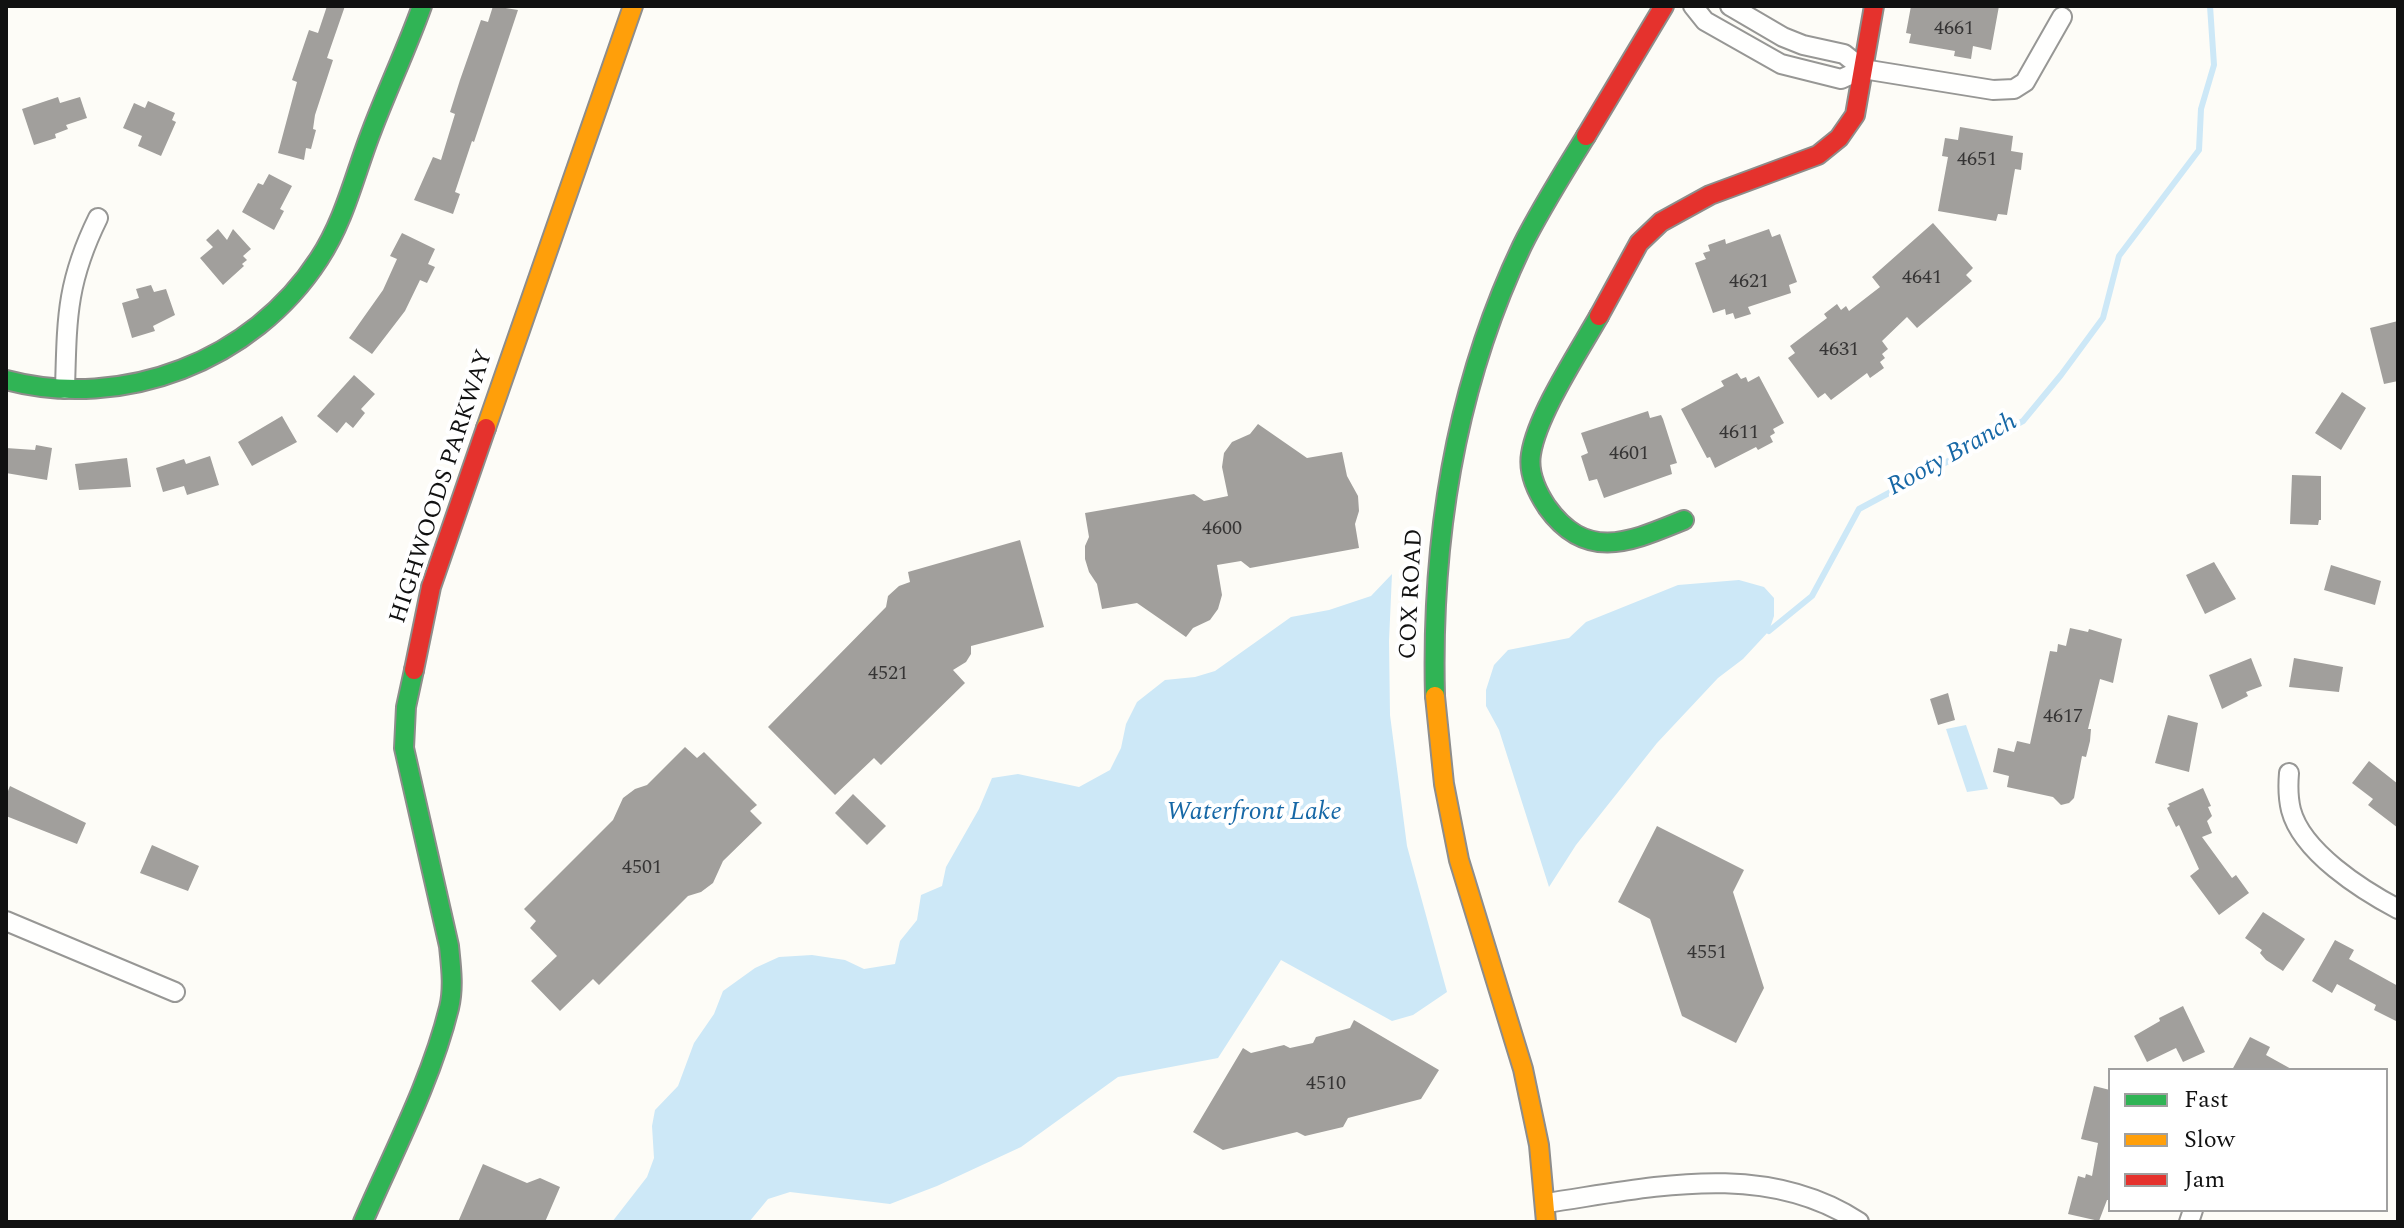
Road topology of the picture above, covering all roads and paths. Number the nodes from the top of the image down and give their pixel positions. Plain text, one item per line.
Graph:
1 (422, 6) edge
2 (633, 6) edge
3 (1664, 6) edge
4 (1693, 6) edge
5 (1730, 6) edge
6 (1874, 6) edge
7 (2062, 17) dead end
8 (1863, 69) junction
9 (98, 218) dead end
10 (6, 380) edge
11 (65, 389) junction
12 (1684, 520) dead end
13 (2289, 773) dead end
14 (2398, 909) edge
15 (6, 921) edge
16 (175, 992) dead end
17 (1546, 1213) edge
18 (363, 1222) edge
19 (1859, 1222) edge

1 - 11 street
2 - 18 street, HIGHWOODS PARKWAY
3 - 17 street, COX ROAD
4 - 8 street
5 - 8 street
6 - 8 street
7 - 8 street
8 - 12 street
9 - 11 street
10 - 11 street
13 - 14 street
15 - 16 street
17 - 19 street

